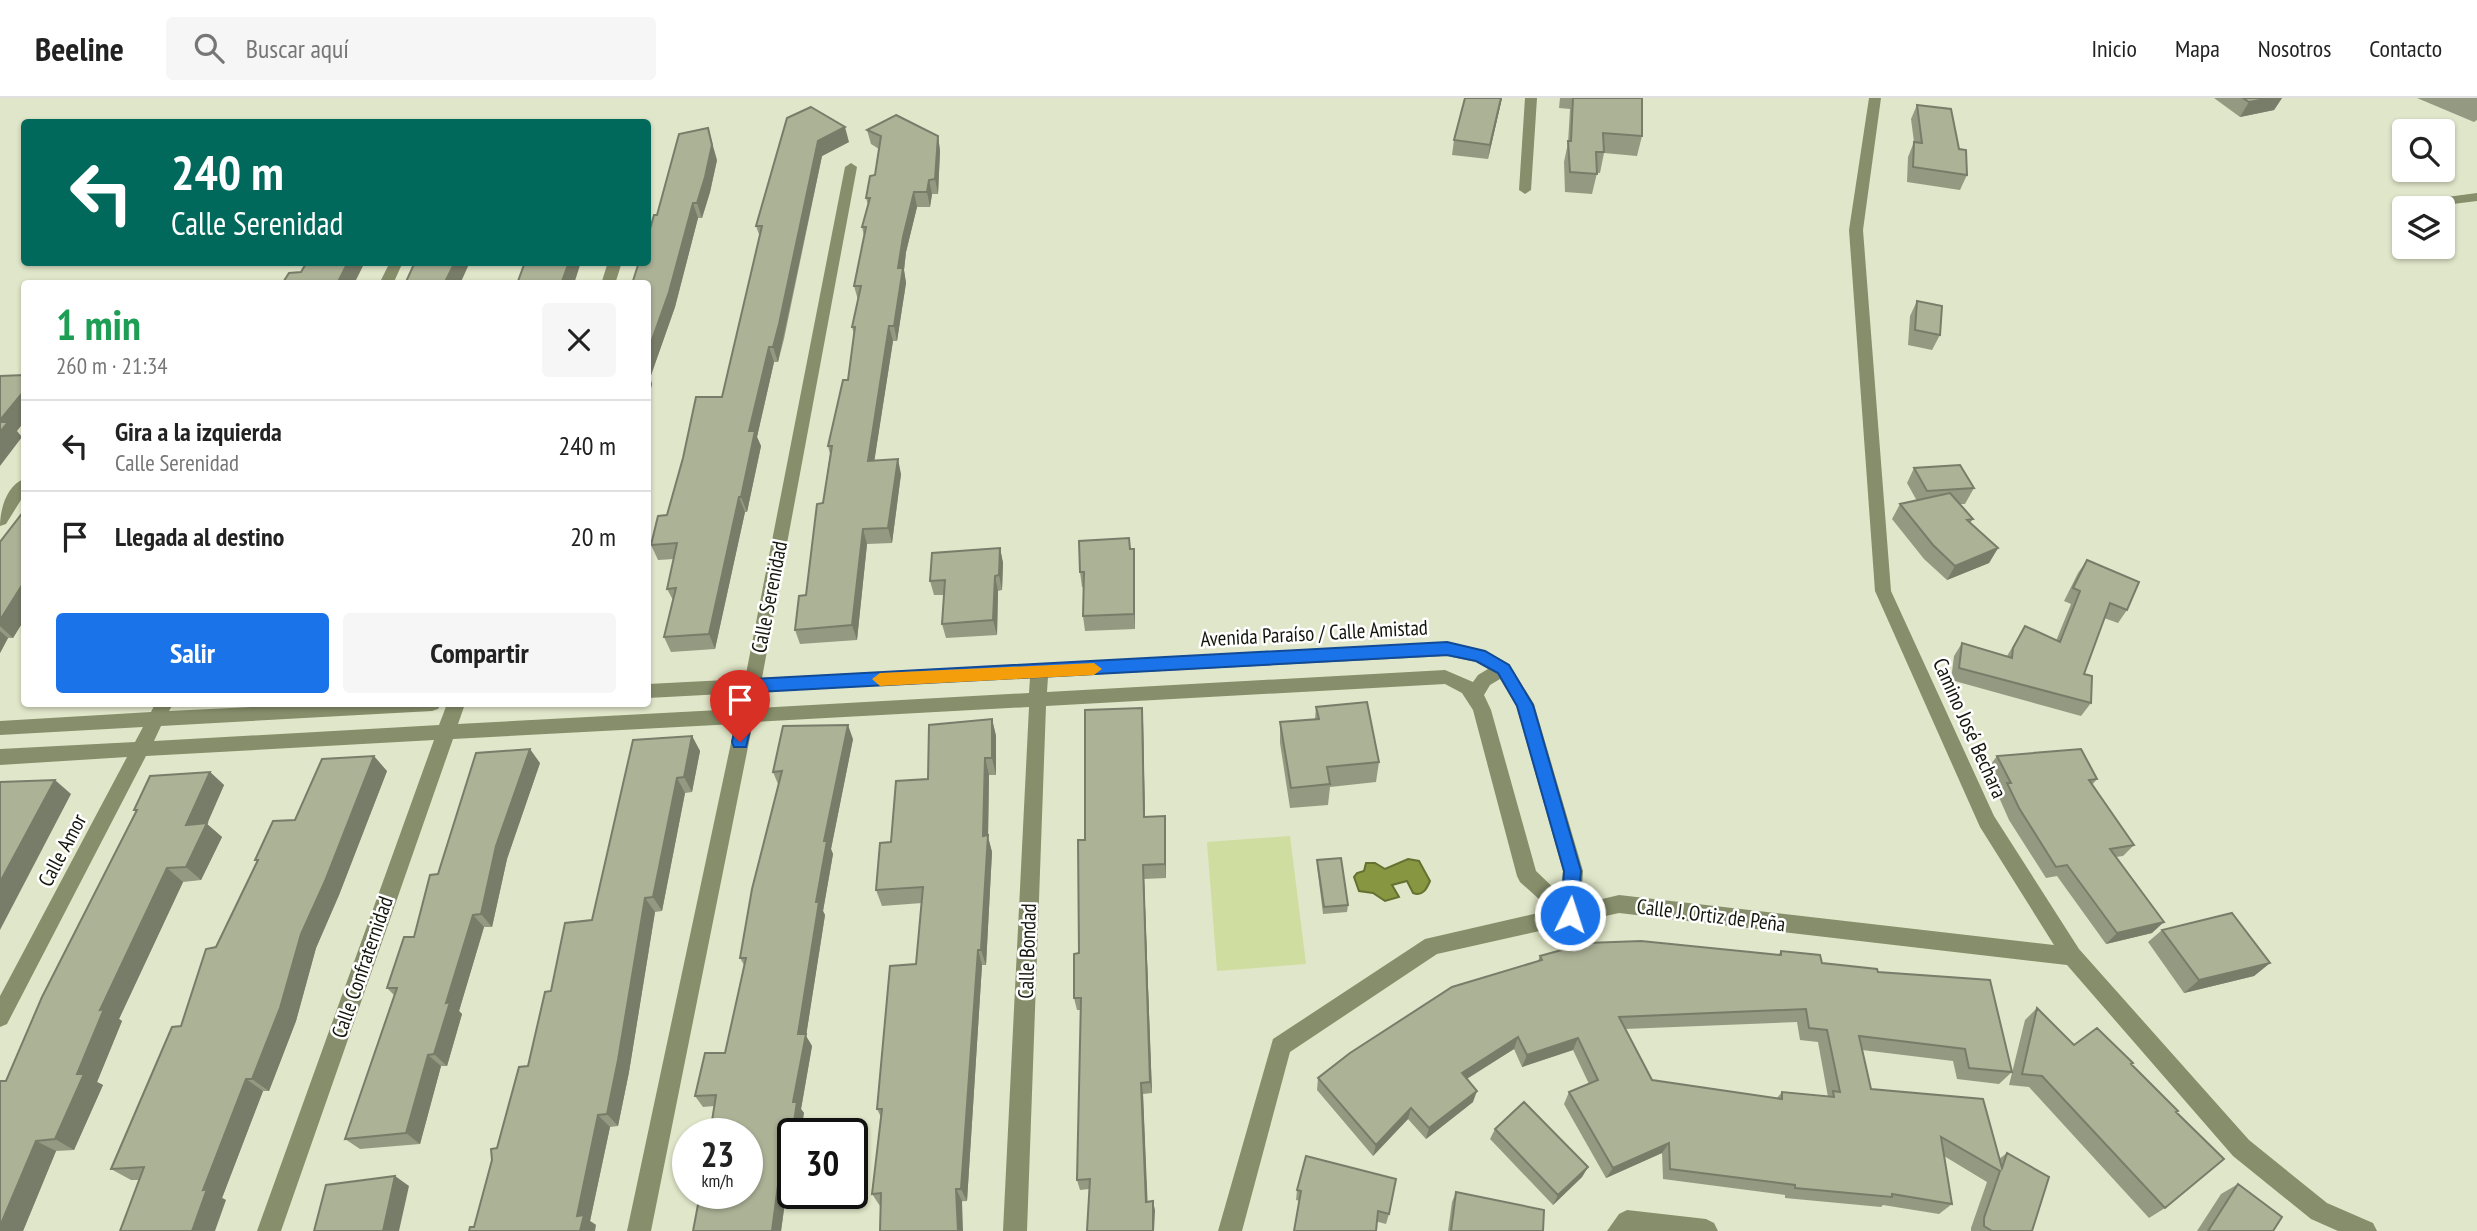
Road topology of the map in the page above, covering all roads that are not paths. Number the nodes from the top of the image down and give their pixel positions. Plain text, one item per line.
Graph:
1 (1531, 98) edge
2 (1875, 98) edge
3 (851, 167) dead end
4 (1525, 190) dead end
5 (2477, 197) edge
6 (2455, 200) edge
7 (21, 488) edge
8 (0, 520) edge
9 (1503, 669) junction
10 (1039, 672) junction
11 (752, 686) junction
12 (651, 691) edge
13 (1475, 694) junction
14 (1037, 699) junction
15 (330, 707) edge
16 (455, 707) edge
17 (160, 712) edge
18 (746, 715) junction
19 (0, 728) edge
20 (445, 733) junction
21 (140, 749) junction
22 (0, 758) edge
23 (1570, 915) junction
24 (2072, 956) junction
25 (0, 1017) edge
26 (269, 1231) edge
27 (639, 1231) edge
28 (1015, 1231) edge
29 (1230, 1231) edge
30 (1619, 1231) edge
31 (1706, 1231) edge
32 (2365, 1231) edge

1 - 4 street
2 - 24 street, Camino José Bechara
3 - 11 street, Calle Serenidad
5 - 6 street
7 - 8 street
9 - 10 street, Avenida Paraíso / Calle Amistad
9 - 13 street
9 - 23 street
10 - 11 street, Avenida Paraíso / Calle Amistad
10 - 14 street, Calle Bondad
11 - 12 street, Avenida Paraíso / Calle Amistad
11 - 18 street, Calle Serenidad
13 - 14 street
13 - 23 street
14 - 18 street
14 - 28 street, Calle Bondad
15 - 17 street
16 - 20 street, Calle Confraternidad
17 - 19 street
17 - 21 street, Calle Amor
18 - 20 street
18 - 27 street, Calle Serenidad
20 - 21 street
20 - 26 street, Calle Confraternidad
21 - 22 street
21 - 25 street, Calle Amor
23 - 24 street, Calle J. Ortiz de Peña
23 - 29 street, Calle J. Ortiz de Peña
24 - 32 street, Camino José Bechara
30 - 31 street

